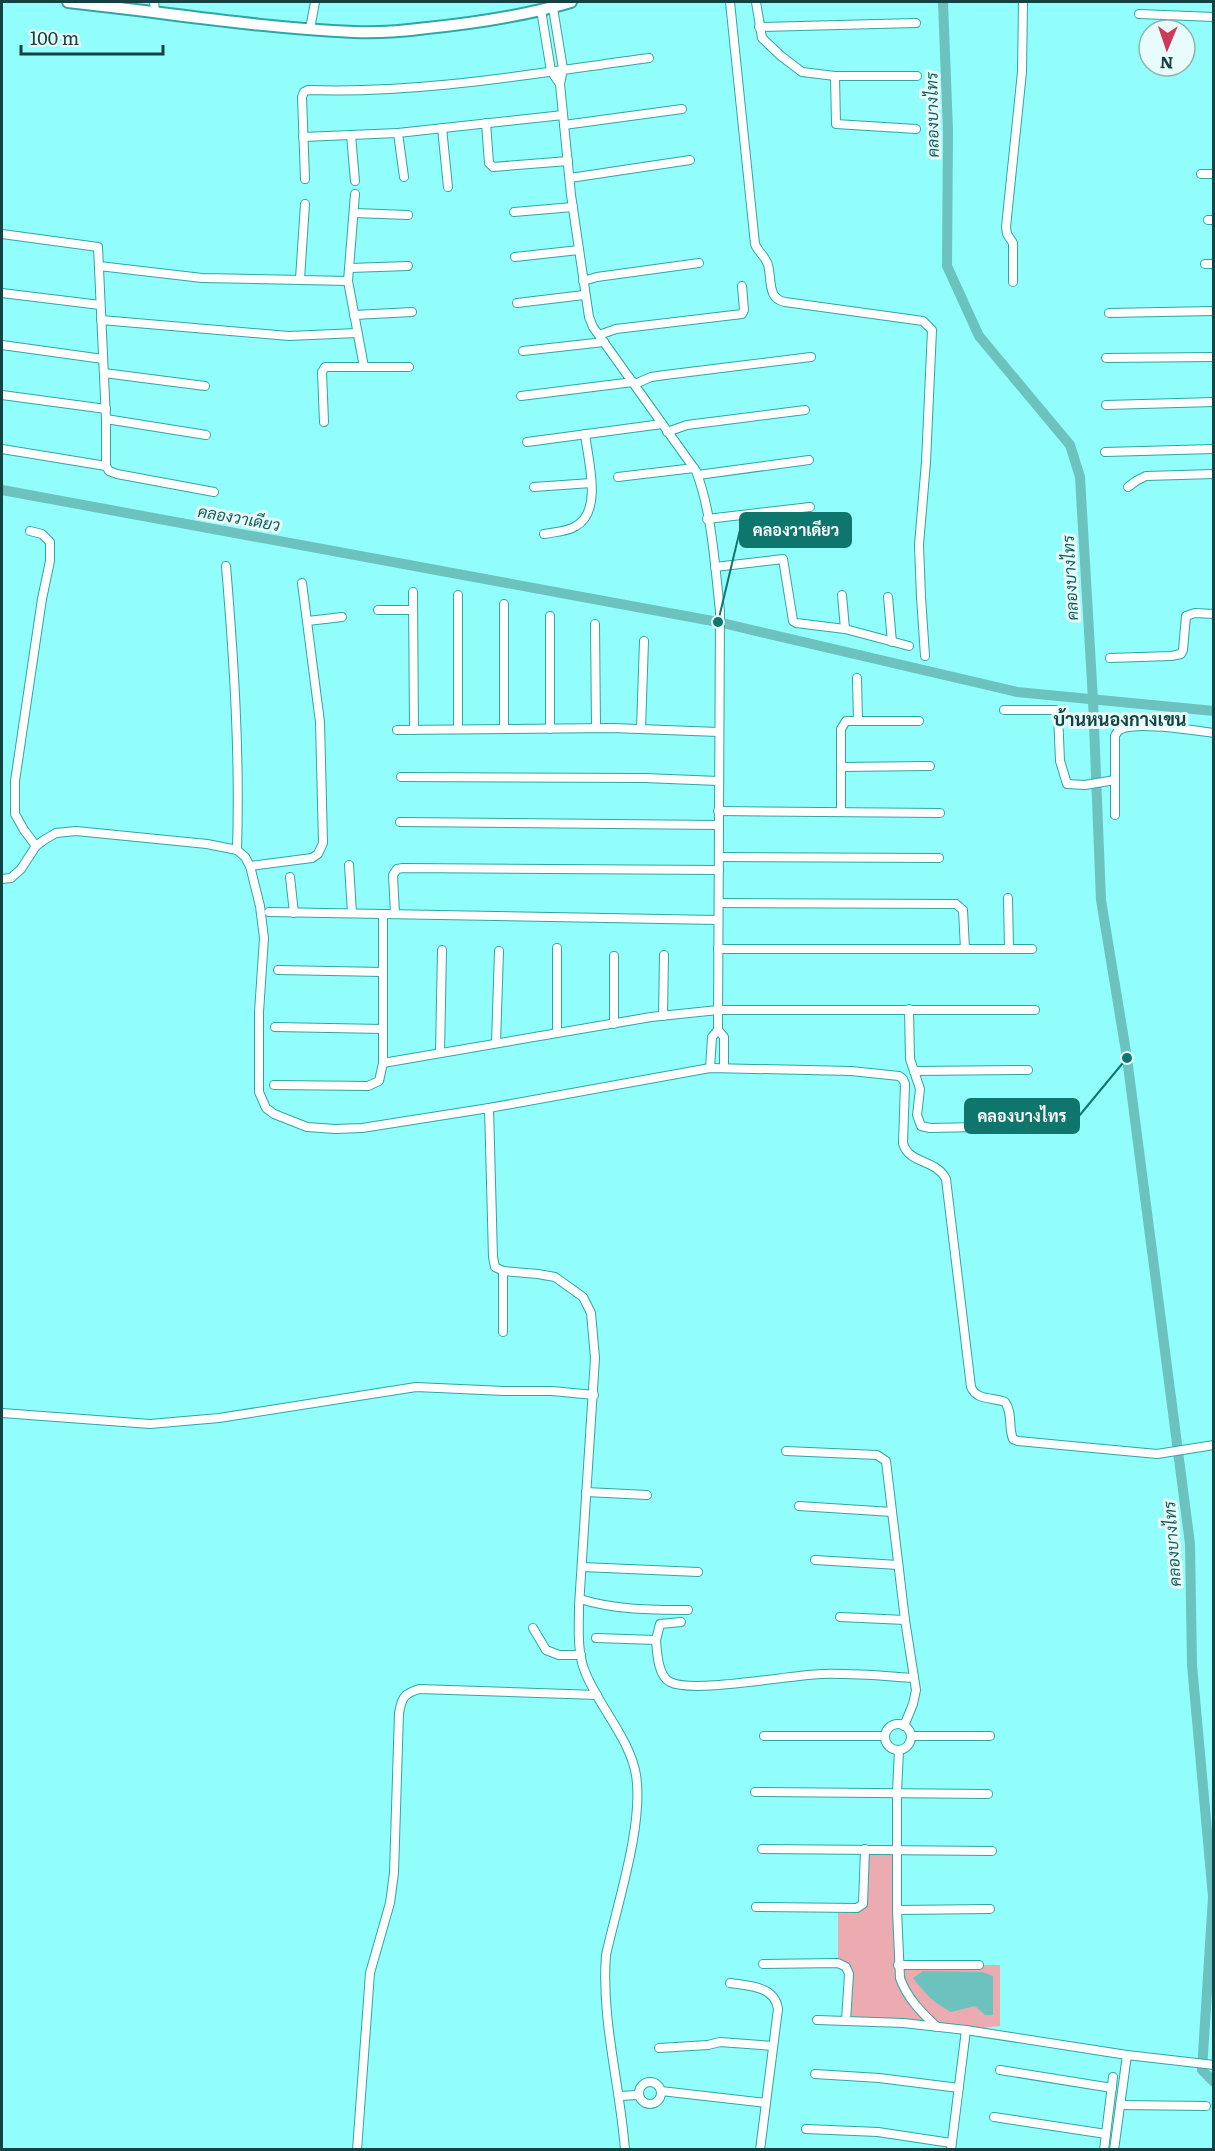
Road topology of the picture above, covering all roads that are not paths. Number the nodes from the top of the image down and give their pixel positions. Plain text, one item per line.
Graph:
1 (68, 2) edge
2 (315, 2) edge
3 (568, 2) edge
4 (730, 2) edge
5 (756, 2) edge
6 (1023, 2) edge
7 (154, 6) edge
8 (553, 8) junction
9 (541, 10) junction
10 (1139, 14) dead end
11 (1214, 17) edge
12 (916, 23) dead end
13 (759, 27) junction
14 (310, 28) junction
15 (649, 58) dead end
16 (563, 69) junction
17 (551, 71) junction
18 (835, 76) junction
19 (917, 76) dead end
20 (560, 84) junction
21 (682, 109) dead end
22 (563, 115) junction
23 (486, 123) junction
24 (564, 125) junction
25 (442, 128) junction
26 (916, 129) dead end
27 (398, 133) junction
28 (351, 135) junction
29 (303, 136) junction
30 (690, 160) dead end
31 (568, 161) junction
32 (1201, 174) dead end
33 (1214, 174) edge
34 (404, 177) dead end
35 (570, 178) junction
36 (305, 179) dead end
37 (355, 181) dead end
38 (448, 187) dead end
39 (355, 194) dead end
40 (305, 204) dead end
41 (573, 207) junction
42 (514, 212) dead end
43 (354, 213) junction
44 (408, 215) dead end
45 (2, 234) edge
46 (579, 250) junction
47 (515, 257) dead end
48 (699, 263) dead end
49 (99, 266) junction
50 (408, 266) dead end
51 (350, 268) junction
52 (300, 279) junction
53 (348, 281) junction
54 (583, 281) junction
55 (1013, 282) dead end
56 (742, 286) dead end
57 (2, 293) edge
58 (584, 295) junction
59 (517, 303) dead end
60 (100, 304) junction
61 (1214, 311) edge
62 (412, 312) dead end
63 (1109, 313) dead end
64 (354, 315) junction
65 (101, 320) junction
66 (357, 333) junction
67 (599, 335) junction
68 (604, 342) junction
69 (2, 345) edge
70 (523, 351) dead end
71 (811, 357) dead end
72 (1214, 357) edge
73 (1106, 358) dead end
74 (103, 359) junction
75 (364, 367) junction
76 (409, 367) dead end
77 (104, 373) junction
78 (634, 383) junction
79 (205, 386) dead end
80 (2, 395) edge
81 (521, 396) dead end
82 (1214, 402) edge
83 (1106, 405) dead end
84 (106, 409) junction
85 (805, 410) dead end
86 (106, 419) junction
87 (324, 422) dead end
88 (662, 424) junction
89 (667, 432) junction
90 (585, 434) junction
91 (206, 435) dead end
92 (527, 442) dead end
93 (1214, 448) edge
94 (2, 449) edge
95 (1105, 452) dead end
96 (809, 460) dead end
97 (106, 466) junction
98 (696, 472) junction
99 (1214, 474) edge
100 (618, 477) dead end
101 (591, 483) junction
102 (534, 487) dead end
103 (1128, 488) dead end
104 (214, 492) dead end
105 (810, 507) dead end
106 (708, 519) junction
107 (30, 531) dead end
108 (544, 534) dead end
109 (226, 566) dead end
110 (715, 567) junction
111 (302, 583) dead end
112 (413, 591) dead end
113 (458, 595) dead end
114 (842, 595) dead end
115 (888, 597) dead end
116 (504, 604) dead end
117 (378, 610) dead end
118 (413, 610) junction
119 (1214, 614) edge
120 (550, 616) dead end
121 (342, 617) dead end
122 (308, 621) junction
123 (595, 624) dead end
124 (845, 629) junction
125 (644, 641) dead end
126 (892, 642) junction
127 (909, 646) dead end
128 (925, 656) dead end
129 (1110, 658) dead end
130 (857, 678) dead end
131 (1004, 710) dead end
132 (919, 720) dead end
133 (858, 721) junction
134 (596, 728) junction
135 (458, 729) junction
136 (504, 729) junction
137 (550, 729) junction
138 (641, 729) junction
139 (397, 730) dead end
140 (414, 730) junction
141 (719, 732) junction
142 (1214, 733) edge
143 (930, 766) dead end
144 (841, 767) junction
145 (401, 777) dead end
146 (1115, 780) junction
147 (718, 781) junction
148 (718, 811) junction
149 (841, 812) junction
150 (940, 813) dead end
151 (1115, 815) dead end
152 (400, 822) dead end
153 (718, 825) junction
154 (36, 846) junction
155 (237, 850) junction
156 (719, 857) junction
157 (939, 858) dead end
158 (250, 866) junction
159 (349, 866) dead end
160 (719, 870) junction
161 (290, 877) dead end
162 (2, 879) edge
163 (1008, 898) dead end
164 (719, 903) junction
165 (269, 912) dead end
166 (294, 913) junction
167 (352, 913) junction
168 (383, 914) junction
169 (395, 914) junction
170 (718, 920) junction
171 (557, 948) dead end
172 (718, 949) junction
173 (1009, 949) junction
174 (442, 950) dead end
175 (965, 950) junction
176 (1032, 950) dead end
177 (499, 951) dead end
178 (664, 954) dead end
179 (614, 956) dead end
180 (278, 970) dead end
181 (383, 972) junction
182 (909, 1009) junction
183 (718, 1010) junction
184 (1035, 1010) dead end
185 (663, 1016) junction
186 (614, 1024) junction
187 (275, 1027) dead end
188 (382, 1029) junction
189 (718, 1030) junction
190 (557, 1033) junction
191 (496, 1043) junction
192 (440, 1053) junction
193 (382, 1063) junction
194 (710, 1068) junction
195 (724, 1068) junction
196 (1028, 1070) dead end
197 (914, 1071) junction
198 (274, 1085) dead end
199 (489, 1108) junction
200 (1037, 1126) dead end
201 (503, 1271) junction
202 (503, 1332) dead end
203 (594, 1395) junction
204 (2, 1413) edge
205 (1214, 1445) edge
206 (786, 1451) dead end
207 (586, 1492) junction
208 (647, 1495) dead end
209 (800, 1506) dead end
210 (892, 1512) junction
211 (815, 1560) dead end
212 (898, 1565) junction
213 (582, 1567) junction
214 (698, 1572) dead end
215 (580, 1599) junction
216 (688, 1610) dead end
217 (840, 1617) dead end
218 (905, 1620) junction
219 (681, 1622) dead end
220 (533, 1628) dead end
221 (596, 1638) dead end
222 (656, 1640) junction
223 (581, 1655) junction
224 (914, 1678) junction
225 (597, 1695) junction
226 (904, 1726) junction
227 (764, 1736) dead end
228 (885, 1736) junction
229 (911, 1736) junction
230 (990, 1736) dead end
231 (899, 1750) junction
232 (755, 1792) dead end
233 (897, 1792) junction
234 (988, 1794) dead end
235 (762, 1849) dead end
236 (865, 1850) junction
237 (898, 1851) junction
238 (992, 1851) dead end
239 (756, 1907) dead end
240 (990, 1909) dead end
241 (897, 1910) junction
242 (763, 1964) dead end
243 (898, 1965) junction
244 (979, 1965) dead end
245 (730, 1983) dead end
246 (817, 2020) dead end
247 (846, 2020) junction
248 (937, 2027) junction
249 (966, 2030) junction
250 (773, 2046) junction
251 (659, 2048) dead end
252 (1127, 2055) junction
253 (1214, 2065) edge
254 (1000, 2070) dead end
255 (815, 2074) dead end
256 (1113, 2077) dead end
257 (959, 2088) junction
258 (1112, 2088) junction
259 (661, 2091) junction
260 (638, 2095) junction
261 (619, 2096) junction
262 (766, 2103) junction
263 (1120, 2105) junction
264 (1206, 2106) dead end
265 (994, 2117) dead end
266 (806, 2129) dead end
267 (1106, 2134) junction
268 (951, 2146) edge
269 (357, 2150) edge
270 (625, 2150) edge
271 (760, 2150) edge
272 (1104, 2150) edge
273 (1114, 2150) edge

1 - 7 street
2 - 14 street
3 - 8 street
4 - 128 street
5 - 13 street
6 - 55 street
7 - 14 street
8 - 9 street
8 - 16 street
9 - 14 street
9 - 17 street
10 - 11 street
12 - 13 street
13 - 18 street
15 - 16 street
16 - 17 street
16 - 20 street
17 - 20 street
17 - 29 street
18 - 19 street
18 - 26 street
20 - 22 street
21 - 24 street
22 - 23 street
22 - 24 street
23 - 25 street
23 - 31 street
24 - 31 street
25 - 27 street
25 - 38 street
27 - 28 street
27 - 34 street
28 - 29 street
28 - 37 street
29 - 36 street
30 - 35 street
31 - 35 street
32 - 33 street
35 - 41 street
39 - 43 street
40 - 52 street
41 - 42 street
41 - 46 street
43 - 44 street
43 - 51 street
45 - 49 street
46 - 47 street
46 - 54 street
48 - 54 street
49 - 52 street
49 - 60 street
50 - 51 street
51 - 53 street
52 - 53 street
53 - 64 street
54 - 58 street
56 - 67 street
57 - 60 street
58 - 59 street
58 - 67 street
60 - 65 street
61 - 63 street
62 - 64 street
64 - 66 street
65 - 66 street
65 - 74 street
66 - 75 street
67 - 68 street
68 - 70 street
68 - 78 street
69 - 74 street
71 - 78 street
72 - 73 street
74 - 77 street
75 - 76 street
75 - 87 street
77 - 79 street
77 - 84 street
78 - 81 street
78 - 88 street
80 - 84 street
82 - 83 street
84 - 86 street
85 - 89 street
86 - 91 street
86 - 97 street
88 - 89 street
88 - 90 street
89 - 98 street
90 - 92 street
90 - 101 street
93 - 95 street
94 - 97 street
96 - 98 street
97 - 104 street
98 - 100 street
98 - 106 street
99 - 103 street
101 - 102 street
101 - 108 street
105 - 106 street
106 - 110 street
107 - 154 street
109 - 155 street
110 - 124 street
110 - 141 street
111 - 122 street
112 - 118 street
113 - 135 street
114 - 124 street
115 - 126 street
116 - 136 street
117 - 118 street
118 - 140 street
119 - 129 street
120 - 137 street
121 - 122 street
122 - 158 street
123 - 134 street
124 - 126 street
125 - 138 street
126 - 127 street
130 - 133 street
131 - 146 street
132 - 133 street
133 - 144 street
134 - 137 street
134 - 138 street
135 - 136 street
135 - 140 street
136 - 137 street
138 - 141 street
139 - 140 street
141 - 147 street
142 - 146 street
143 - 144 street
144 - 149 street
145 - 147 street
146 - 151 street
147 - 148 street
148 - 149 street
148 - 153 street
149 - 150 street
152 - 153 street
153 - 156 street
154 - 155 street
154 - 162 street
155 - 158 street
156 - 157 street
156 - 160 street
158 - 199 street
159 - 167 street
160 - 164 street
160 - 169 street
161 - 166 street
163 - 173 street
164 - 170 street
164 - 175 street
165 - 166 street
166 - 167 street
167 - 168 street
168 - 169 street
168 - 181 street
169 - 170 street
170 - 172 street
171 - 190 street
172 - 175 street
172 - 183 street
173 - 175 street
173 - 176 street
174 - 192 street
177 - 191 street
178 - 185 street
179 - 186 street
180 - 181 street
181 - 188 street
182 - 183 street
182 - 184 street
182 - 197 street
183 - 185 street
183 - 189 street
185 - 186 street
186 - 190 street
187 - 188 street
188 - 193 street
189 - 194 street
189 - 195 street
190 - 191 street
191 - 192 street
192 - 193 street
193 - 198 street
194 - 195 street
194 - 199 street
195 - 205 street
196 - 197 street
197 - 200 street
199 - 201 street
201 - 202 street
201 - 203 street
203 - 204 street
203 - 207 street
206 - 210 street
207 - 208 street
207 - 213 street
209 - 210 street
210 - 212 street
211 - 212 street
212 - 218 street
213 - 214 street
213 - 215 street
215 - 216 street
215 - 223 street
217 - 218 street
218 - 224 street
219 - 222 street
220 - 223 street
221 - 222 street
222 - 224 street
223 - 225 street
224 - 226 street
225 - 261 street
225 - 269 street
226 - 228 street
226 - 229 street
227 - 228 street
228 - 231 street
229 - 230 street
229 - 231 street
231 - 233 street
232 - 233 street
233 - 234 street
233 - 237 street
235 - 236 street
236 - 237 street
236 - 239 street
237 - 238 street
237 - 241 street
240 - 241 street
241 - 243 street
242 - 247 street
243 - 244 street
243 - 248 street
245 - 250 street
246 - 247 street
247 - 248 street
248 - 249 street
249 - 252 street
249 - 257 street
250 - 251 street
250 - 262 street
252 - 253 street
252 - 263 street
254 - 258 street
255 - 257 street
256 - 258 street
257 - 268 street
258 - 267 street
259 - 260 street
259 - 260 street
259 - 262 street
260 - 261 street
261 - 270 street
262 - 271 street
263 - 264 street
263 - 273 street
265 - 267 street
266 - 268 street
267 - 272 street

